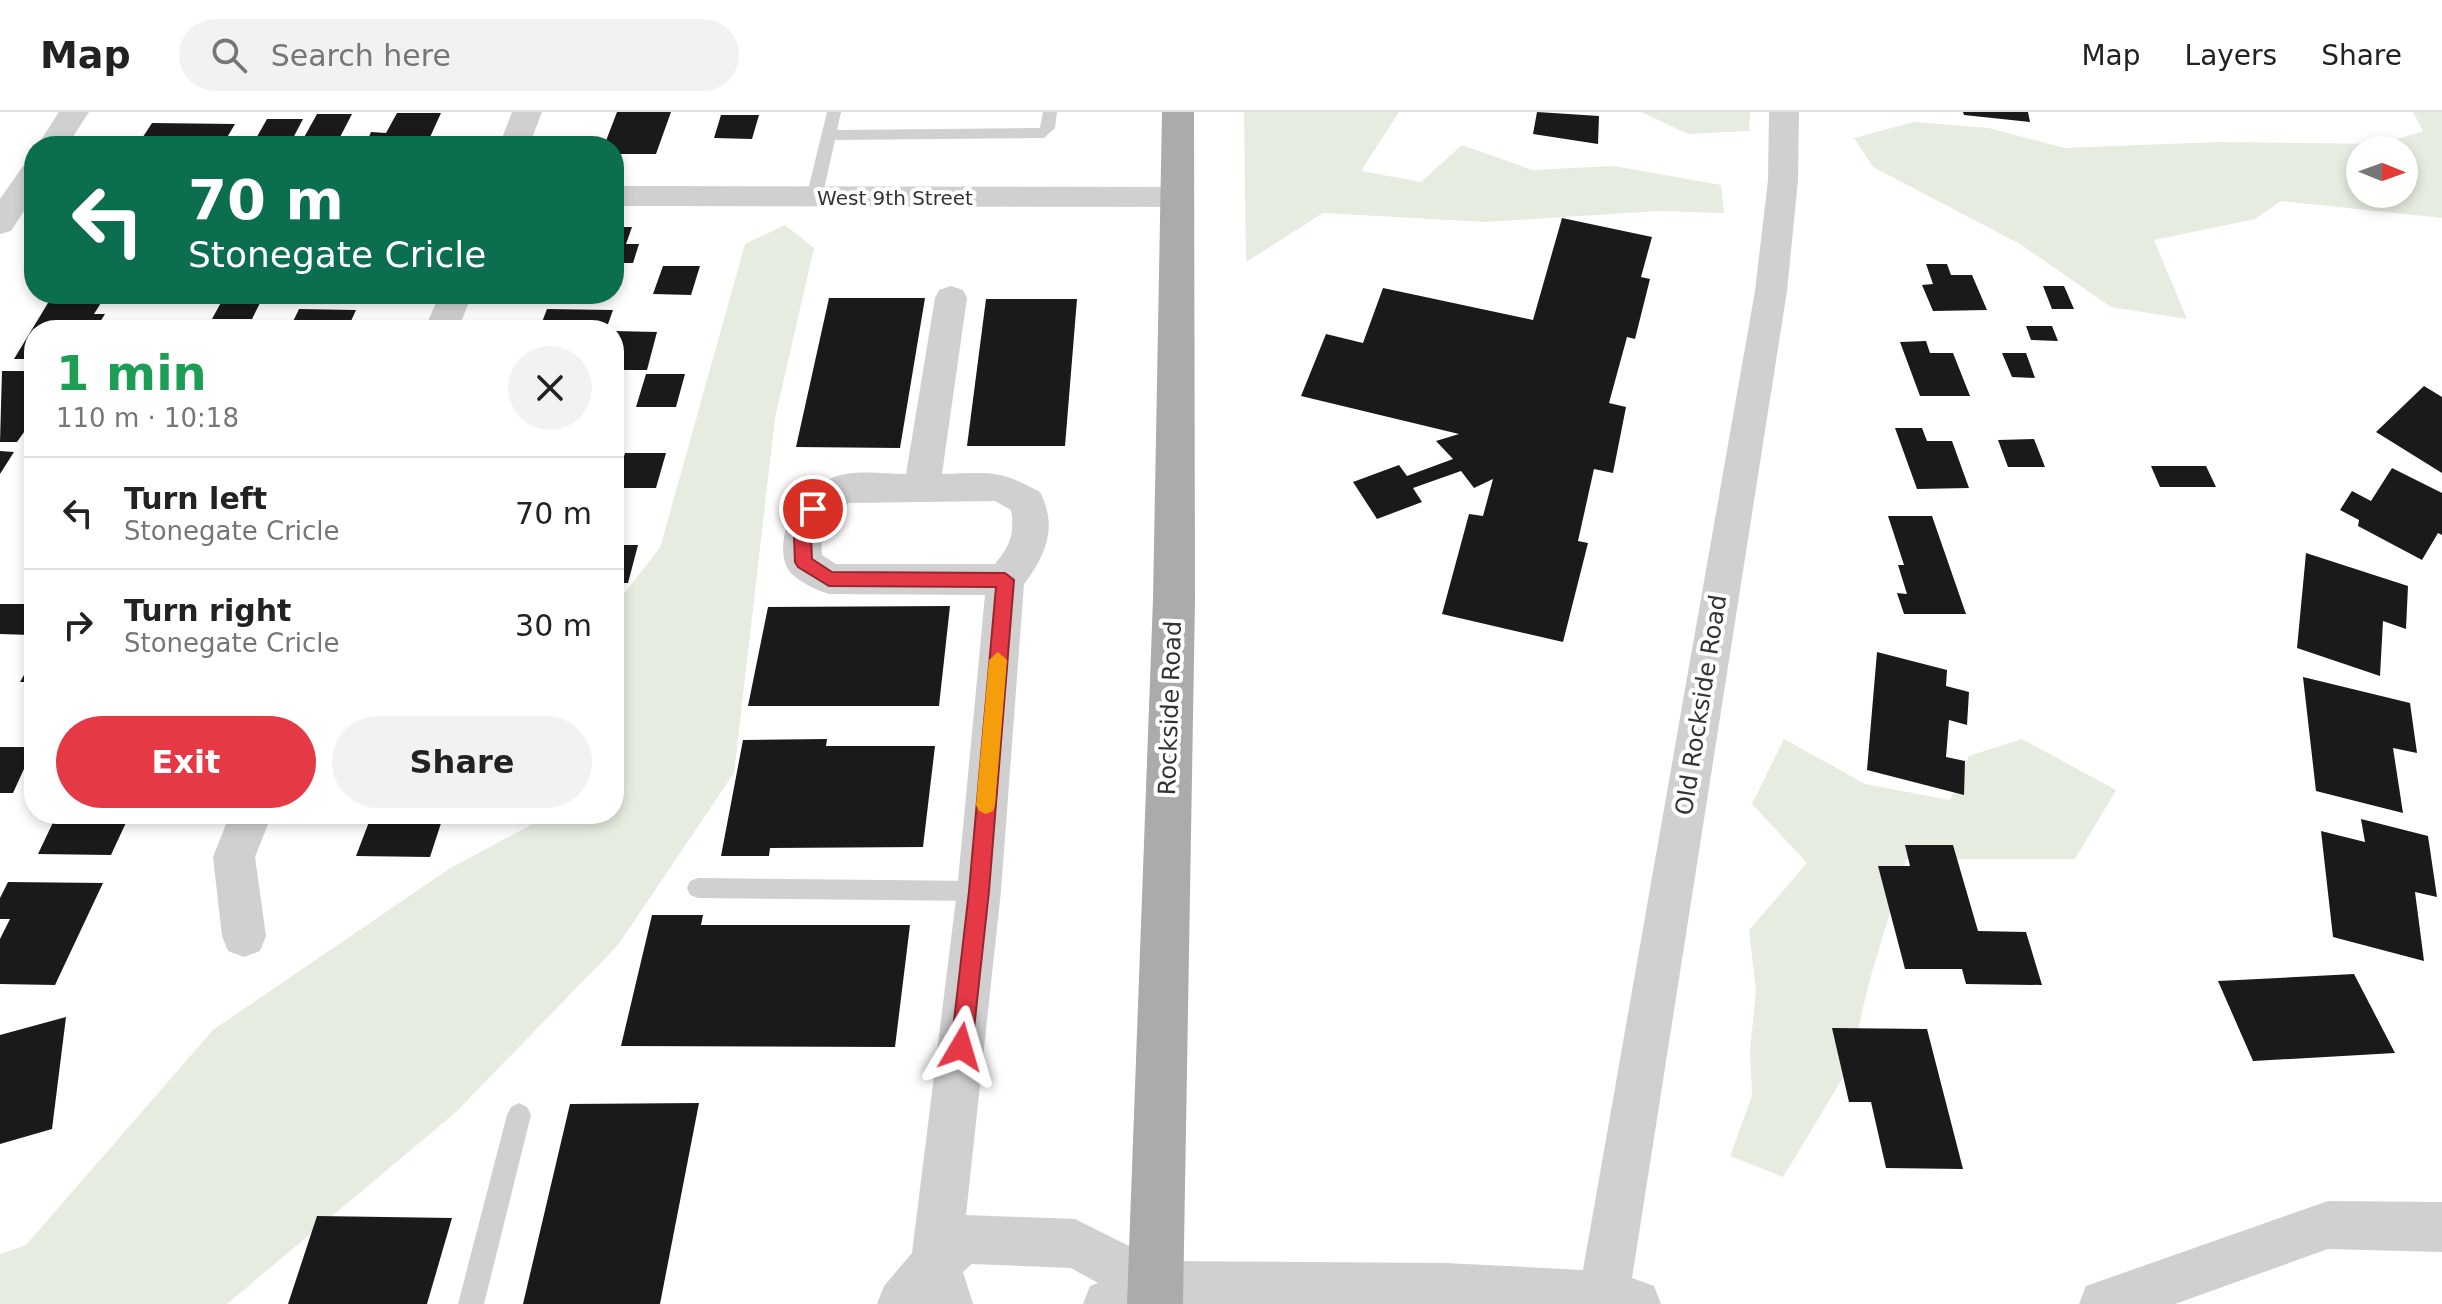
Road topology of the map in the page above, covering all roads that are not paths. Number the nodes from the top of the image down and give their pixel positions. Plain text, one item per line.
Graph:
1 (74, 112) edge
2 (527, 112) edge
3 (834, 112) edge
4 (1050, 112) edge
5 (1178, 112) edge
6 (1784, 112) edge
7 (829, 135) junction
8 (58, 136) edge
9 (518, 136) edge
10 (22, 187) edge
11 (624, 196) edge
12 (1177, 197) junction
13 (814, 198) junction
14 (0, 223) edge
15 (951, 298) dead end
16 (922, 488) junction
17 (1005, 580) junction
18 (247, 824) edge
19 (698, 888) dead end
20 (979, 891) junction
21 (244, 936) dead end
22 (519, 1115) dead end
23 (2442, 1227) edge
24 (942, 1284) edge
25 (1140, 1298) edge
26 (1620, 1300) edge
27 (471, 1304) edge
28 (902, 1304) edge
29 (2104, 1304) edge

1 - 8 street
2 - 9 street
3 - 7 lane
4 - 7 lane
5 - 12 main road, Rockside Road
6 - 26 street, Old Rockside Road
7 - 13 lane
10 - 14 street
11 - 13 street, West 9th Street
12 - 13 street, West 9th Street
12 - 25 main road, Rockside Road
15 - 16 street
16 - 17 street
16 - 17 street
17 - 20 street
18 - 21 street
19 - 20 lane
20 - 24 street
22 - 27 lane
23 - 29 street
24 - 25 street
24 - 28 street
25 - 26 street

